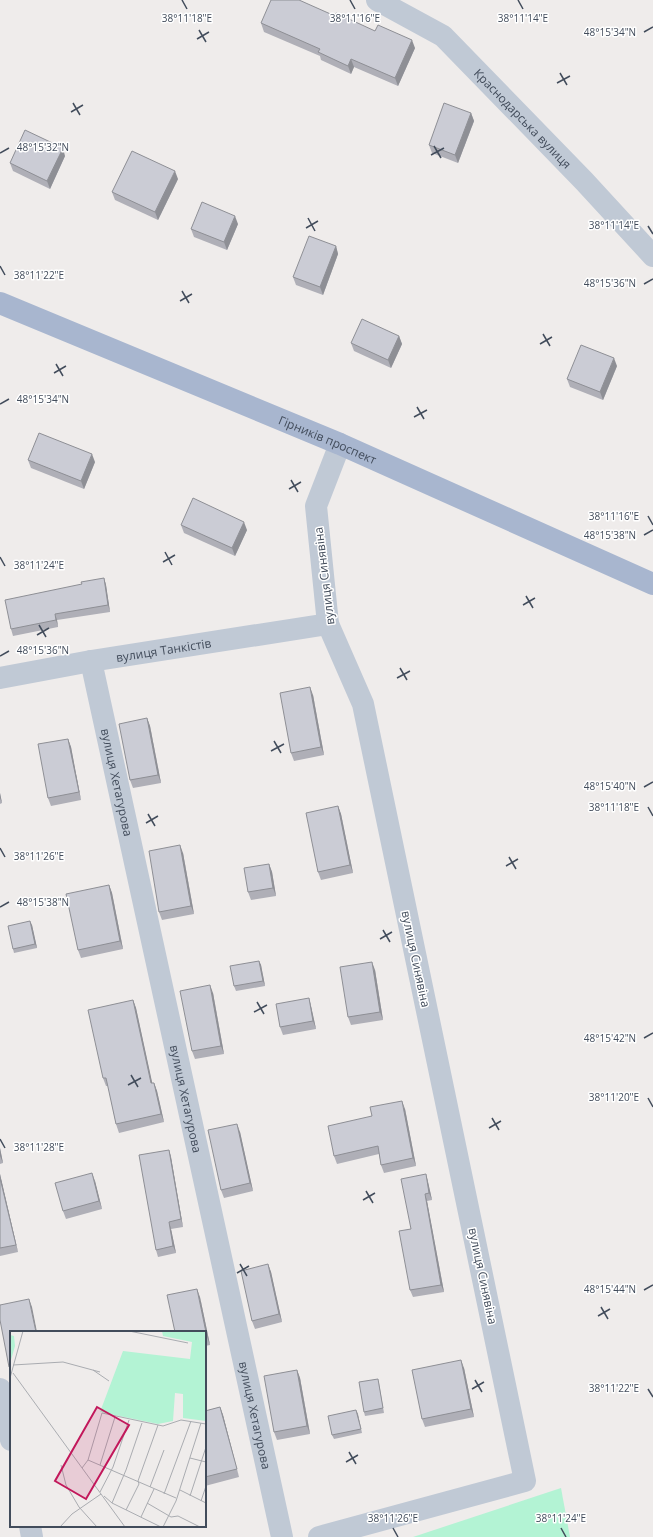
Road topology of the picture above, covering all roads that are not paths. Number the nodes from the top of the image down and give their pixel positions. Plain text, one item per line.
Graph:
1 (377, 0) edge
2 (653, 256) edge
3 (0, 302) edge
4 (340, 444) junction
5 (653, 584) edge
6 (328, 624) junction
7 (91, 661) junction
8 (0, 678) edge
9 (0, 1389) edge
10 (10, 1435) edge
11 (30, 1527) edge
12 (32, 1537) edge
13 (282, 1537) edge
14 (319, 1537) edge

1 - 2 street, Краснодарська вулиця
3 - 4 main road, Гірників проспект
4 - 5 main road, Гірників проспект
4 - 6 street, вулиця Синявіна
6 - 7 street, вулиця Танкістів
6 - 14 street, вулиця Синявіна
7 - 8 street, вулиця Танкістів
7 - 13 street, вулиця Хетагурова
9 - 10 street
11 - 12 street

